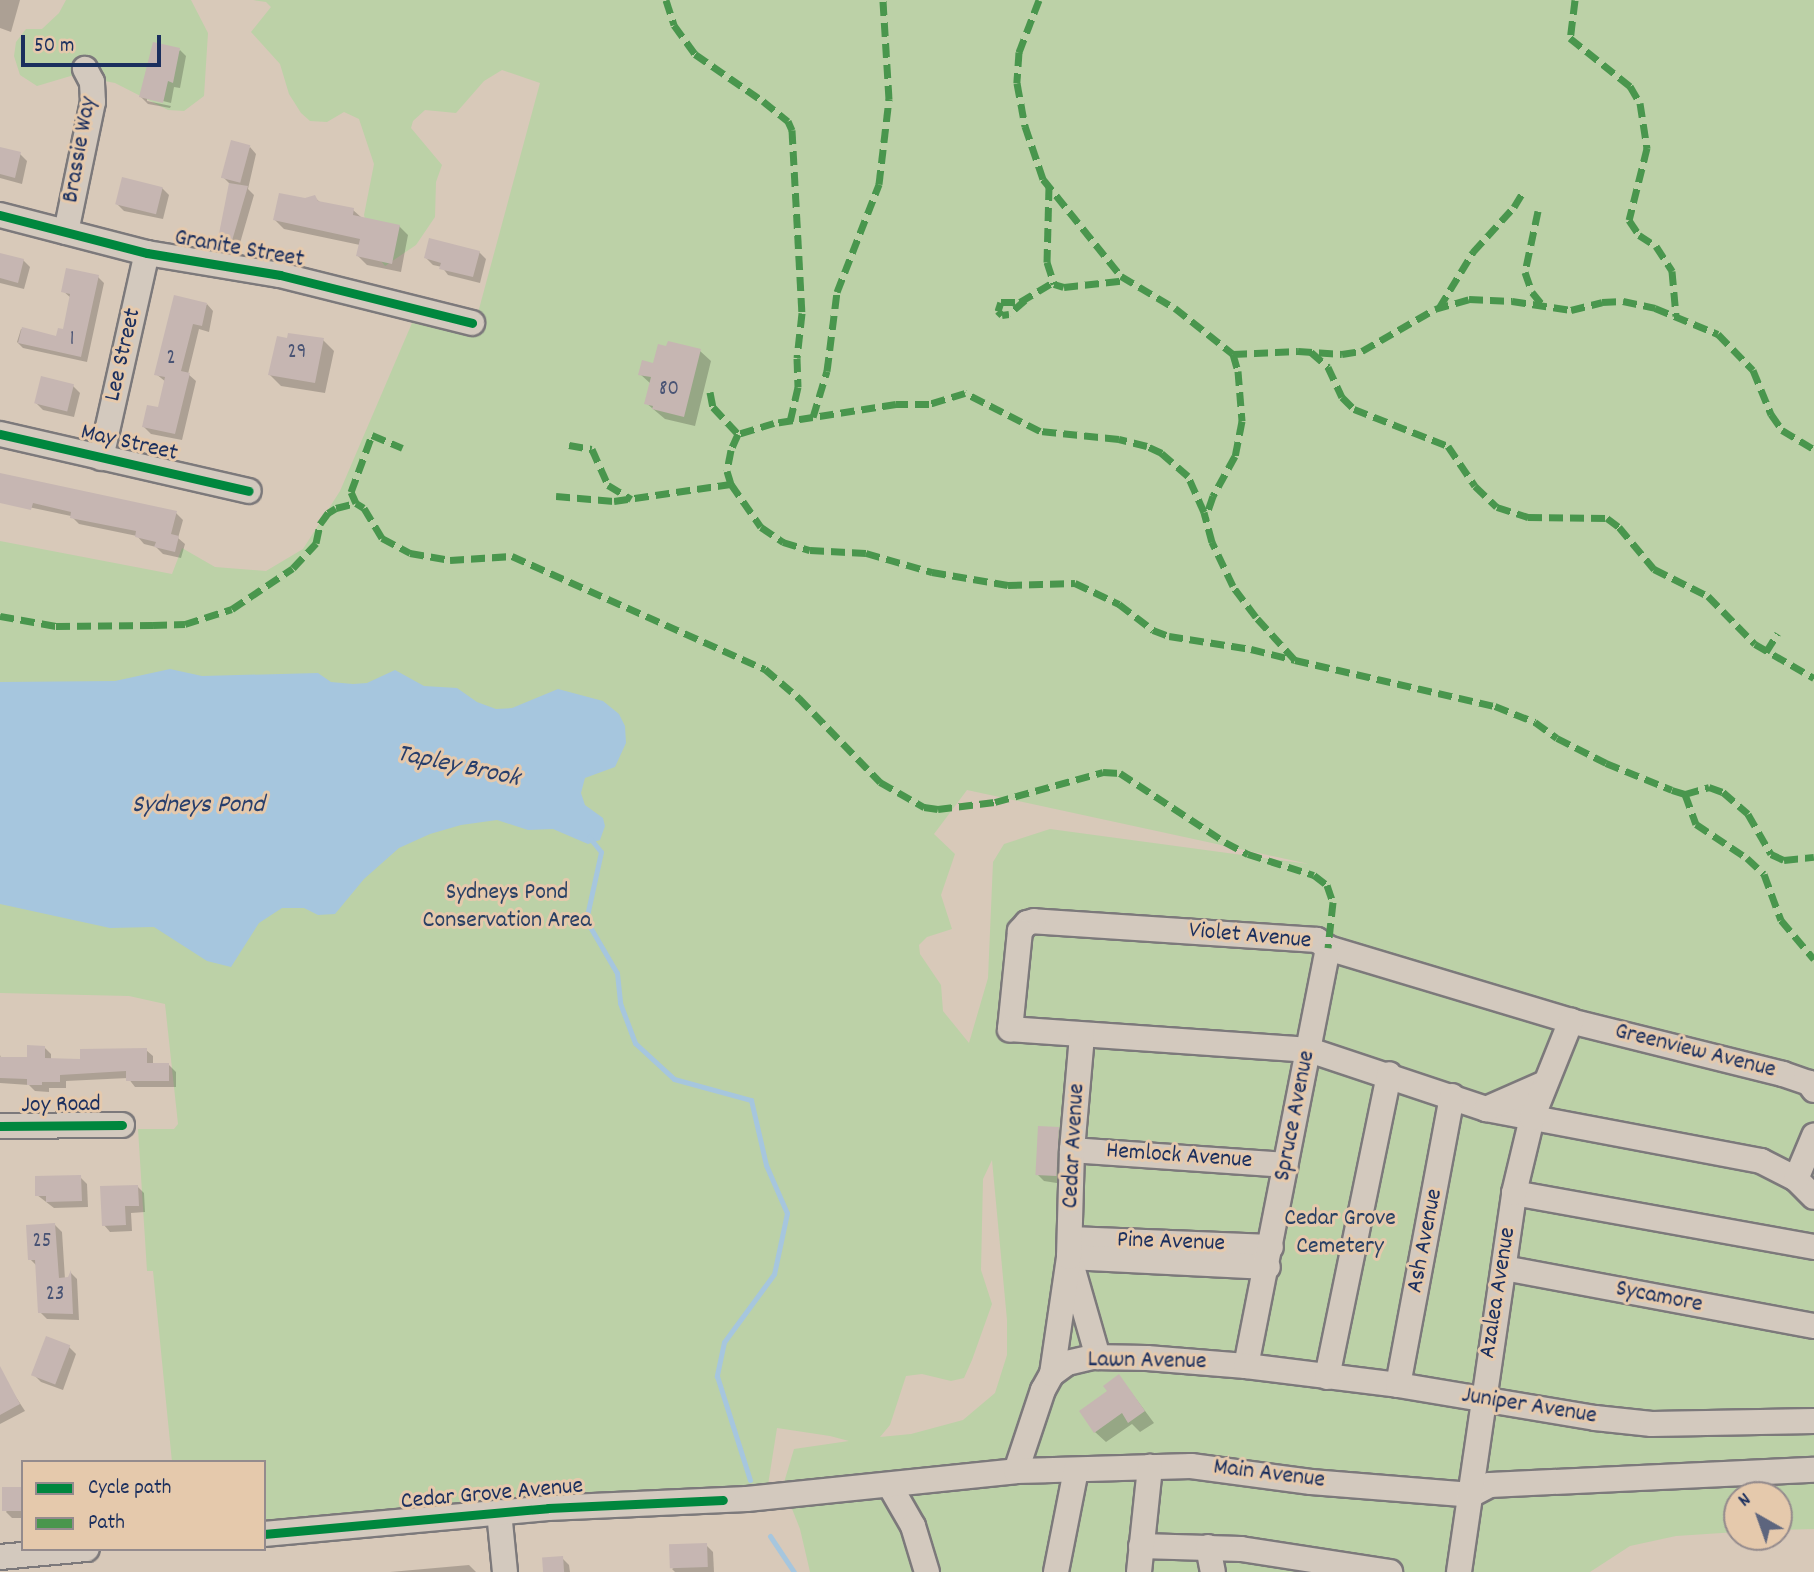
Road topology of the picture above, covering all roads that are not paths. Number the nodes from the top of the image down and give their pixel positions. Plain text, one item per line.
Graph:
1 (85, 69) dead end
2 (0, 215) edge
3 (66, 232) junction
4 (147, 253) junction
5 (472, 323) dead end
6 (0, 434) edge
7 (101, 458) junction
8 (249, 491) dead end
9 (1328, 948) junction
10 (1571, 1021) junction
11 (1083, 1035) junction
12 (1309, 1051) junction
13 (1389, 1074) junction
14 (1545, 1083) junction
15 (1814, 1090) edge
16 (1452, 1096) junction
17 (1486, 1109) junction
18 (1532, 1118) junction
19 (122, 1125) dead end
20 (0, 1126) edge
21 (1814, 1136) edge
22 (1072, 1150) junction
23 (1285, 1165) junction
24 (1796, 1180) junction
25 (1514, 1193) junction
26 (1814, 1197) edge
27 (1814, 1247) edge
28 (1070, 1248) junction
29 (1269, 1257) junction
30 (1504, 1268) junction
31 (1814, 1326) edge
32 (1098, 1357) junction
33 (1246, 1366) junction
34 (1052, 1374) junction
35 (1327, 1377) junction
36 (1398, 1385) junction
37 (1482, 1399) junction
38 (1814, 1421) edge
39 (1150, 1467) junction
40 (1814, 1469) edge
41 (1076, 1470) junction
42 (1016, 1471) junction
43 (890, 1486) junction
44 (1471, 1495) junction
45 (723, 1500) joint
46 (499, 1512) junction
47 (266, 1534) edge
48 (1141, 1546) junction
49 (1208, 1547) junction
50 (65, 1551) edge
51 (0, 1557) edge
52 (505, 1572) edge
53 (927, 1572) edge
54 (1056, 1572) edge
55 (1139, 1572) edge
56 (1213, 1572) edge
57 (1390, 1572) edge
58 (1458, 1572) edge

1 - 3 street, Brassie Way
2 - 3 street, Granite Street
3 - 4 street, Granite Street
4 - 5 street, Granite Street
4 - 7 street, Lee Street
6 - 7 street, May Street
7 - 8 street, May Street
9 - 10 street, Violet Avenue
9 - 11 street, Violet Avenue
9 - 12 street, Spruce Avenue
10 - 14 street, Azalea Avenue
10 - 15 street, Greenview Avenue
11 - 12 street
11 - 22 street, Cedar Avenue
12 - 13 street
12 - 23 street, Spruce Avenue
13 - 16 street
13 - 35 street
14 - 17 street
14 - 18 street, Azalea Avenue
16 - 17 street
16 - 36 street, Ash Avenue
17 - 18 street
18 - 24 street
18 - 25 street, Azalea Avenue
19 - 20 street, Joy Road
21 - 24 street
22 - 23 street, Hemlock Avenue
22 - 28 street, Cedar Avenue
23 - 29 street, Spruce Avenue
24 - 26 street
25 - 27 street
25 - 30 street, Azalea Avenue
28 - 29 street, Pine Avenue
28 - 32 street, Cedar Avenue
28 - 34 street, Cedar Avenue
29 - 33 street, Spruce Avenue
30 - 31 street, Sycamore
30 - 37 street, Azalea Avenue
32 - 33 street, Lawn Avenue
32 - 34 street, Lawn Avenue
33 - 35 street, Juniper Avenue
34 - 42 street, Cedar Avenue
35 - 36 street, Juniper Avenue
36 - 37 street, Juniper Avenue
37 - 38 street, Juniper Avenue
37 - 44 street, Azalea Avenue
39 - 41 street, Main Avenue
39 - 44 street, Main Avenue
39 - 48 street
40 - 44 street, Main Avenue
41 - 42 street, Main Avenue
41 - 54 street
42 - 43 street, Main Avenue
43 - 45 street, Main Avenue
43 - 53 street
44 - 58 street, Azalea Avenue
45 - 46 street, Cedar Grove Avenue
46 - 47 street, Cedar Grove Avenue
46 - 52 street
48 - 49 street
48 - 55 street
49 - 56 street
49 - 57 street
50 - 51 street

